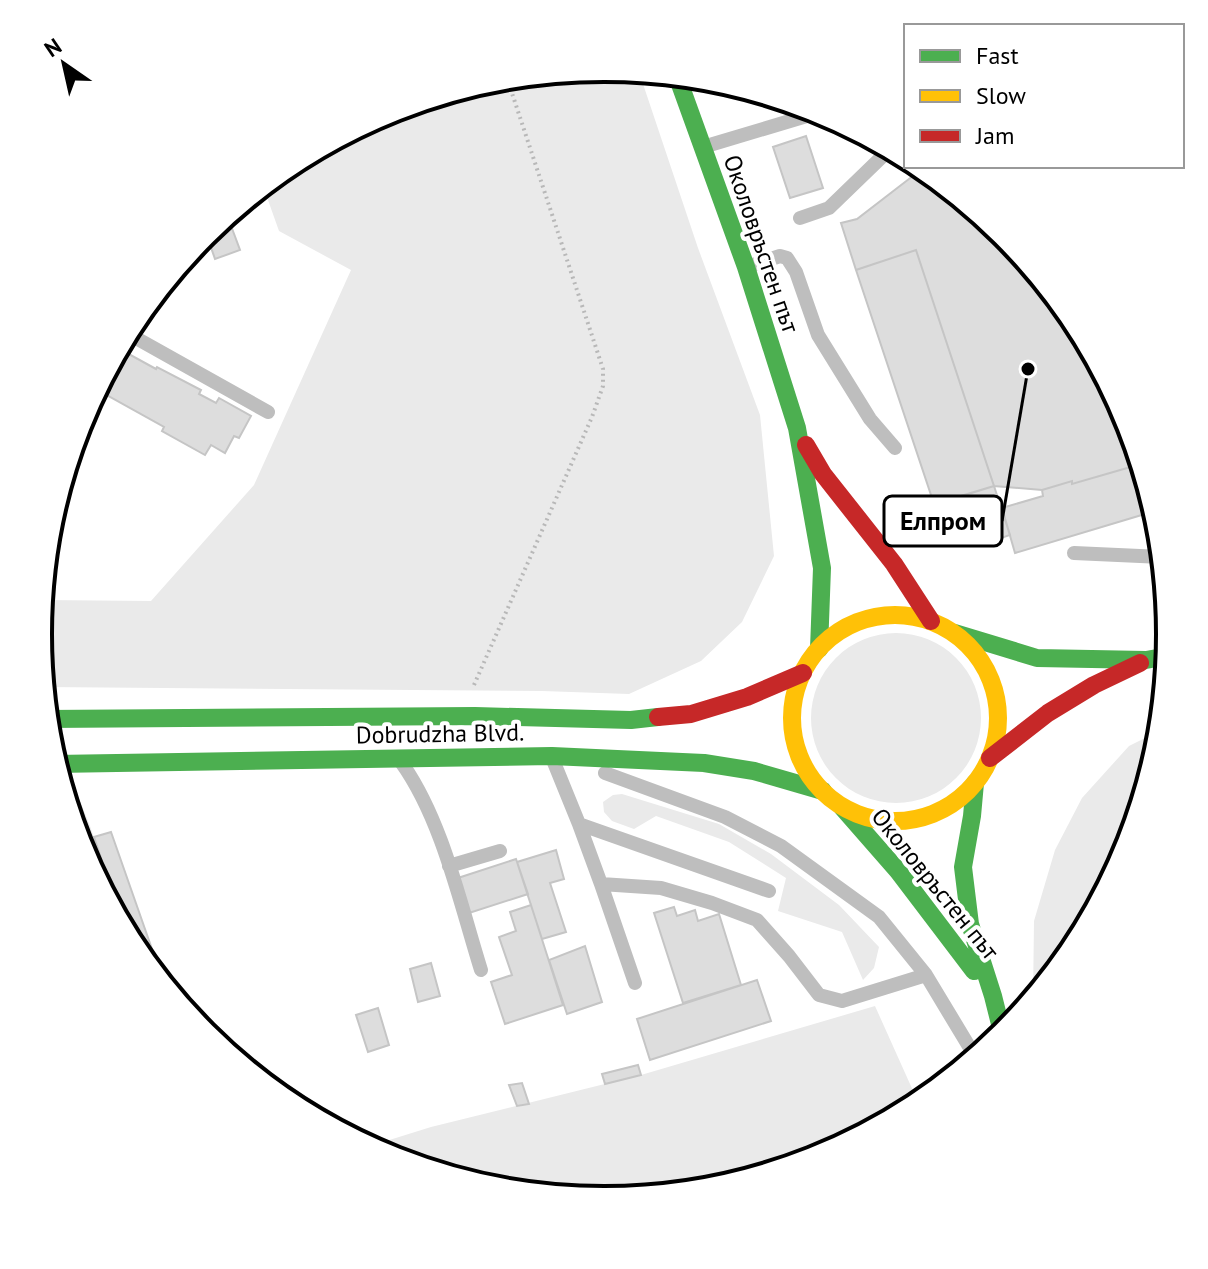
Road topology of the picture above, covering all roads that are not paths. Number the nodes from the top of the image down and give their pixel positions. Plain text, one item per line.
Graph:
1 (681, 88) edge
2 (798, 119) edge
3 (703, 147) junction
4 (882, 157) edge
5 (800, 218) dead end
6 (746, 267) junction
7 (138, 339) edge
8 (268, 412) dead end
9 (797, 428) junction
10 (895, 448) dead end
11 (1074, 553) dead end
12 (1150, 556) edge
13 (931, 621) junction
14 (952, 632) junction
15 (819, 649) junction
16 (1155, 658) edge
17 (1146, 660) junction
18 (803, 673) junction
19 (59, 719) edge
20 (552, 756) junction
21 (398, 758) junction
22 (990, 758) junction
23 (68, 764) edge
24 (975, 783) junction
25 (823, 791) junction
26 (839, 804) junction
27 (579, 824) junction
28 (500, 851) dead end
29 (449, 866) junction
30 (601, 884) junction
31 (769, 891) dead end
32 (481, 970) dead end
33 (926, 975) junction
34 (635, 983) dead end
35 (993, 996) junction
36 (999, 1020) edge
37 (970, 1048) edge

1 - 3 main road, Околовръстен път
2 - 3 lane
3 - 6 main road, Околовръстен път
4 - 5 lane
6 - 9 main road, Околовръстен път
6 - 10 lane
7 - 8 lane
9 - 13 main road, Околовръстен път
9 - 15 main road, Околовръстен път
11 - 12 lane
13 - 14 main road
13 - 15 main road
14 - 17 main road
14 - 22 main road
15 - 18 main road
16 - 17 main road
17 - 22 main road
18 - 19 main road, Dobrudzha Blvd.
18 - 25 main road
20 - 21 main road, Dobrudzha Blvd.
20 - 25 main road, Dobrudzha Blvd.
20 - 27 lane
20 - 33 lane
21 - 23 main road, Dobrudzha Blvd.
21 - 29 lane
22 - 24 main road
24 - 26 main road
24 - 35 main road, Околовръстен път
25 - 26 main road
26 - 35 main road, Околовръстен път
27 - 30 lane
27 - 31 lane
28 - 29 lane
29 - 32 lane
30 - 33 lane
30 - 34 lane
33 - 37 lane
35 - 36 main road, Околовръстен път

